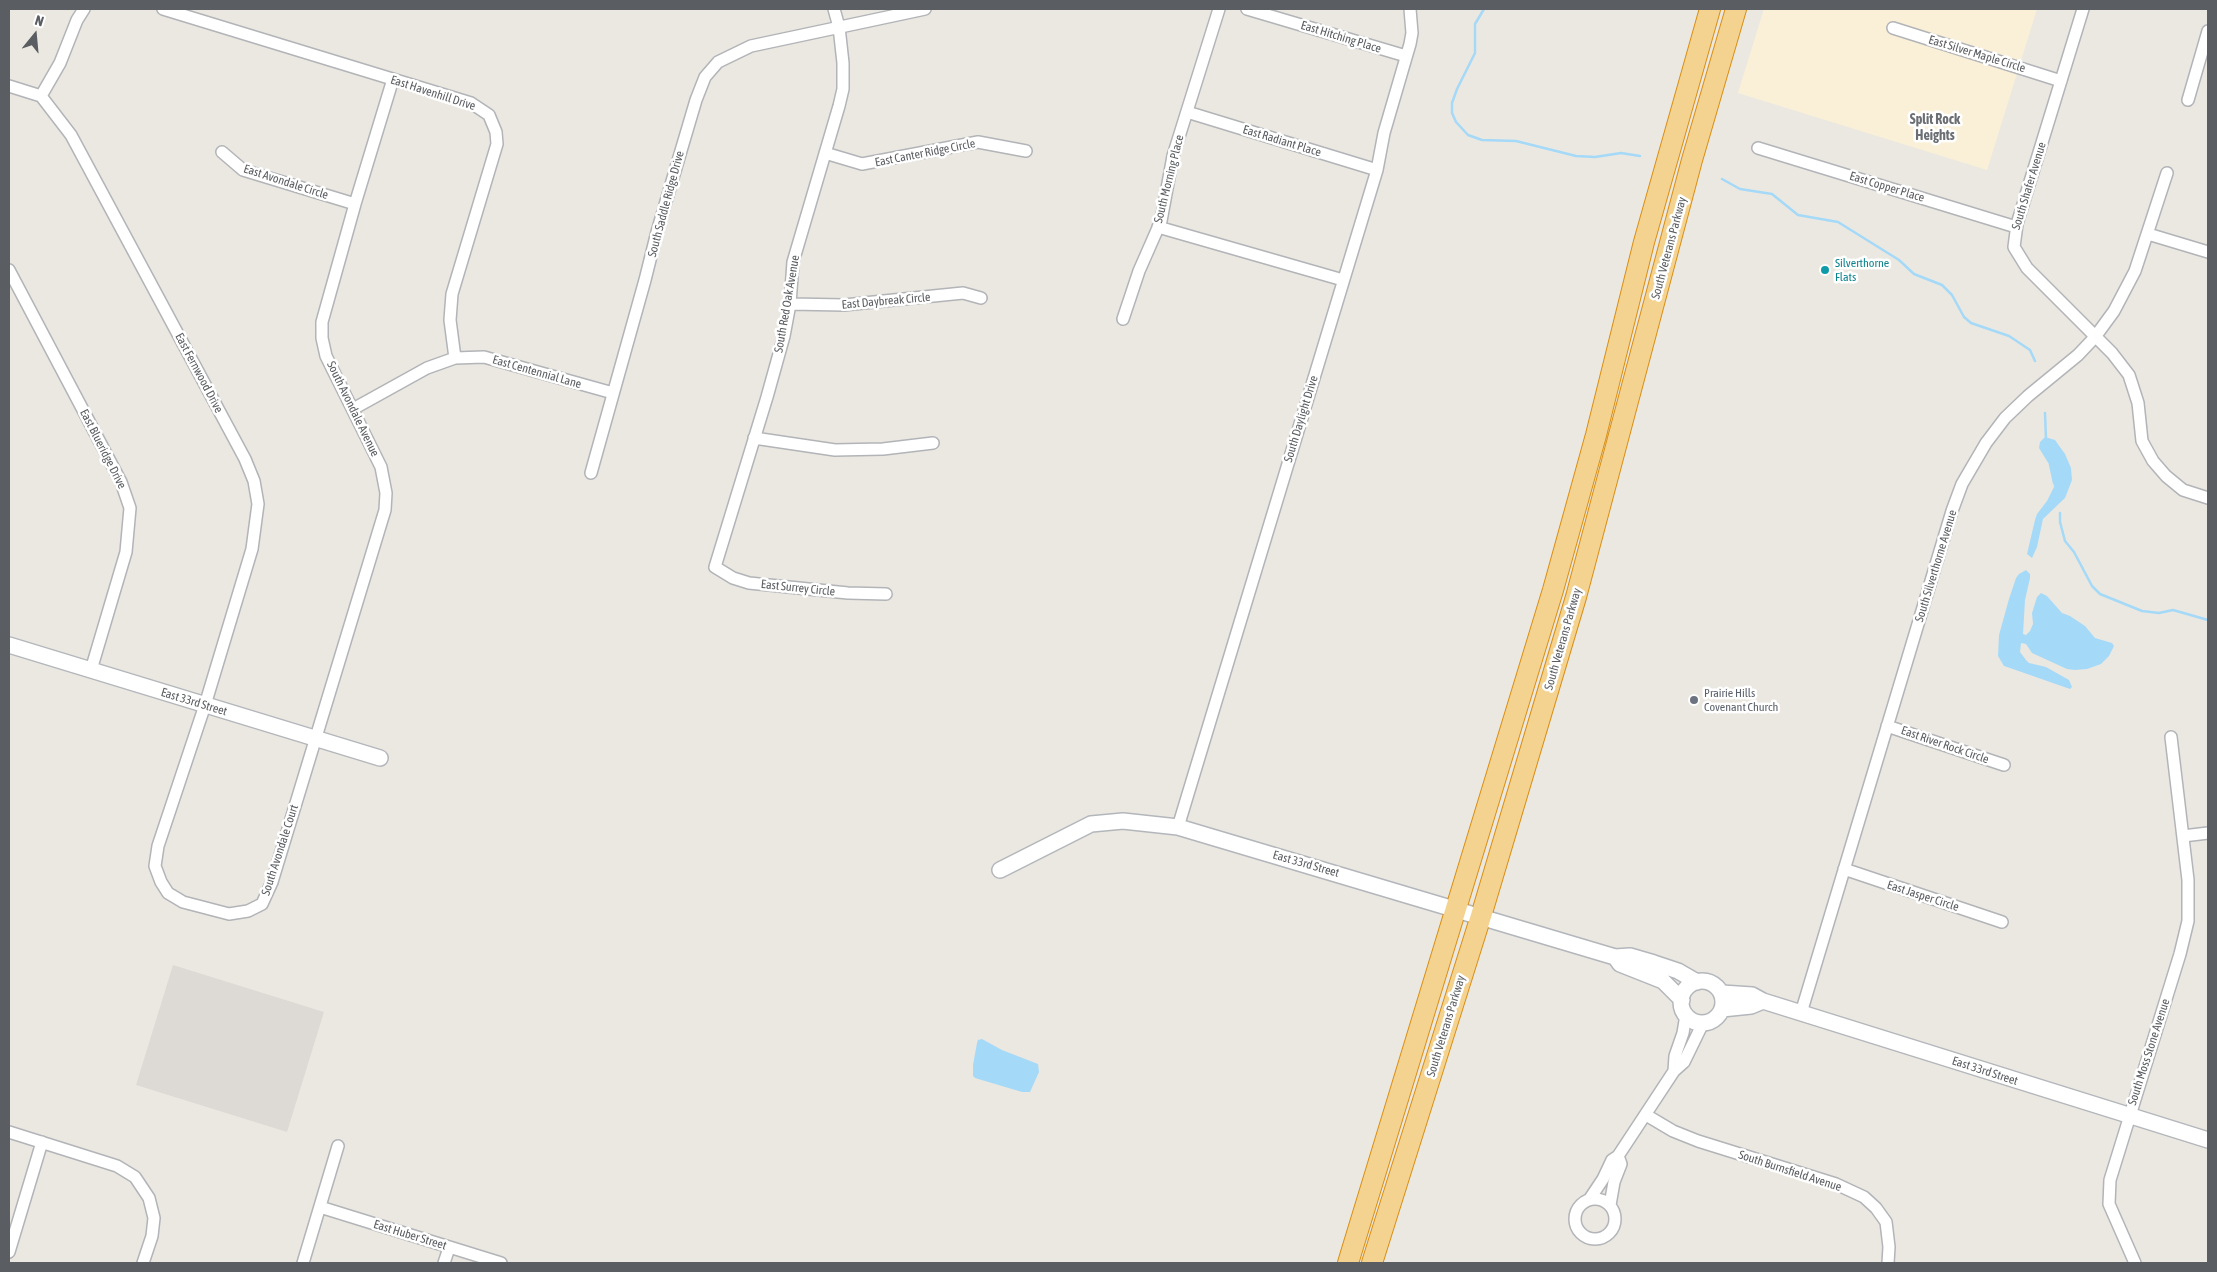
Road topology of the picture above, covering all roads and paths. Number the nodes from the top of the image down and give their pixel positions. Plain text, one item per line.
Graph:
1 (84, 9) edge
2 (163, 9) edge
3 (834, 9) edge
4 (925, 9) edge
5 (1219, 9) edge
6 (1247, 9) edge
7 (1410, 9) edge
8 (1710, 9) edge
9 (1736, 9) edge
10 (2083, 9) edge
11 (839, 28) junction
12 (1893, 28) dead end
13 (2208, 31) edge
14 (1406, 56) junction
15 (393, 80) junction
16 (2061, 80) junction
17 (9, 86) edge
18 (41, 96) junction
19 (2188, 100) dead end
20 (1187, 112) junction
21 (1758, 148) dead end
22 (1026, 151) dead end
23 (222, 152) dead end
24 (825, 153) junction
25 (1377, 170) junction
26 (2167, 173) dead end
27 (355, 204) junction
28 (1158, 227) junction
29 (2016, 227) junction
30 (2148, 234) junction
31 (2208, 252) edge
32 (9, 270) edge
33 (1343, 280) junction
34 (982, 298) dead end
35 (790, 304) junction
36 (1124, 319) dead end
37 (2095, 337) junction
38 (455, 358) junction
39 (613, 393) junction
40 (353, 408) junction
41 (754, 438) junction
42 (933, 443) dead end
43 (591, 473) dead end
44 (2208, 498) edge
45 (715, 567) joint
46 (886, 594) dead end
47 (9, 645) edge
48 (91, 670) junction
49 (205, 705) junction
50 (1887, 726) junction
51 (2171, 737) dead end
52 (316, 739) junction
53 (380, 758) dead end
54 (2004, 765) dead end
55 (1178, 827) junction
56 (2208, 833) edge
57 (2183, 836) junction
58 (1844, 869) junction
59 (1000, 870) dead end
60 (1457, 908) junction
61 (1481, 916) junction
62 (2002, 922) dead end
63 (1615, 957) junction
64 (1697, 982) junction
65 (1722, 993) junction
66 (1682, 1000) junction
67 (1763, 1001) junction
68 (1722, 1009) junction
69 (1801, 1013) junction
70 (1686, 1015) junction
71 (1703, 1022) junction
72 (1674, 1071) junction
73 (1646, 1115) junction
74 (2129, 1117) junction
75 (9, 1132) edge
76 (2208, 1140) edge
77 (42, 1142) junction
78 (338, 1146) dead end
79 (1618, 1156) junction
80 (1589, 1200) junction
81 (1610, 1205) junction
82 (320, 1208) junction
83 (449, 1248) junction
84 (9, 1252) edge
85 (143, 1263) edge
86 (303, 1263) edge
87 (444, 1263) edge
88 (500, 1263) edge
89 (1348, 1263) edge
90 (1372, 1263) edge
91 (1888, 1263) edge
92 (2135, 1263) edge

1 - 18 street
2 - 15 street, East Havenhill Drive
3 - 11 street, South Red Oak Avenue
4 - 11 street, South Saddle Ridge Drive
5 - 20 street, South Morning Place
6 - 14 street, East Hitching Place
7 - 14 street, South Daylight Drive
8 - 60 highway, South Veterans Parkway
9 - 61 highway, South Veterans Parkway
10 - 16 street, South Shafer Avenue
11 - 24 street, South Red Oak Avenue
11 - 39 street, South Saddle Ridge Drive
12 - 16 street, East Silver Maple Circle
13 - 19 street
14 - 25 street, South Daylight Drive
15 - 27 street, South Avondale Avenue
15 - 38 street, East Havenhill Drive
16 - 29 street, South Shafer Avenue
17 - 18 street
18 - 49 street, East Fernwood Drive
20 - 25 street, East Radiant Place
20 - 28 street, South Morning Place
21 - 29 street, East Copper Place
22 - 24 street, East Canter Ridge Circle
23 - 27 street, East Avondale Circle
24 - 35 street, South Red Oak Avenue
25 - 33 street, South Daylight Drive
26 - 30 street, South Silverthorne Avenue
27 - 40 street, South Avondale Avenue
28 - 33 street
28 - 36 street, South Morning Place
29 - 37 street, South Shafer Avenue
30 - 31 street
30 - 37 street, South Silverthorne Avenue
32 - 48 street, East Blueridge Drive
33 - 55 street, South Daylight Drive
34 - 35 street, East Daybreak Circle
35 - 41 street, South Red Oak Avenue
37 - 44 street, South Shafer Avenue
37 - 50 street, South Silverthorne Avenue
38 - 39 street, East Centennial Lane
38 - 40 street, East Centennial Lane
39 - 43 street, South Saddle Ridge Drive
40 - 52 street, South Avondale Avenue
41 - 42 street
41 - 45 street, South Red Oak Avenue
45 - 46 street, East Surrey Circle
47 - 48 street, East 33rd Street
48 - 49 street, East 33rd Street
49 - 52 street, East 33rd Street
49 - 52 street, South Avondale Court
50 - 54 street, East River Rock Circle
50 - 58 street, South Silverthorne Avenue
51 - 57 street, South Moss Stone Avenue
52 - 53 street, East 33rd Street
55 - 59 street, East 33rd Street
55 - 60 street, East 33rd Street
56 - 57 street
57 - 74 street, South Moss Stone Avenue
58 - 62 street, East Jasper Circle
58 - 69 street, South Silverthorne Avenue
60 - 61 street, East 33rd Street
60 - 89 highway, South Veterans Parkway
61 - 63 street, East 33rd Street
61 - 90 highway, South Veterans Parkway
63 - 64 street, East 33rd Street
63 - 66 street, East 33rd Street
64 - 65 street, East 33rd Street
64 - 66 street
65 - 67 street, East 33rd Street
65 - 68 street
66 - 70 street
67 - 68 street
67 - 69 street, East 33rd Street
68 - 71 street
69 - 74 street, East 33rd Street
70 - 71 street
70 - 72 street
71 - 72 street
72 - 73 street
73 - 79 street
73 - 91 street, South Burnsfield Avenue
74 - 76 street, East 33rd Street
74 - 92 street, South Moss Stone Avenue
75 - 77 street
77 - 84 street
77 - 85 street
78 - 82 street
79 - 80 street
79 - 81 street
80 - 81 street
80 - 81 street
82 - 83 street, East Huber Street
82 - 86 street
83 - 87 street
83 - 88 street, East Huber Street

